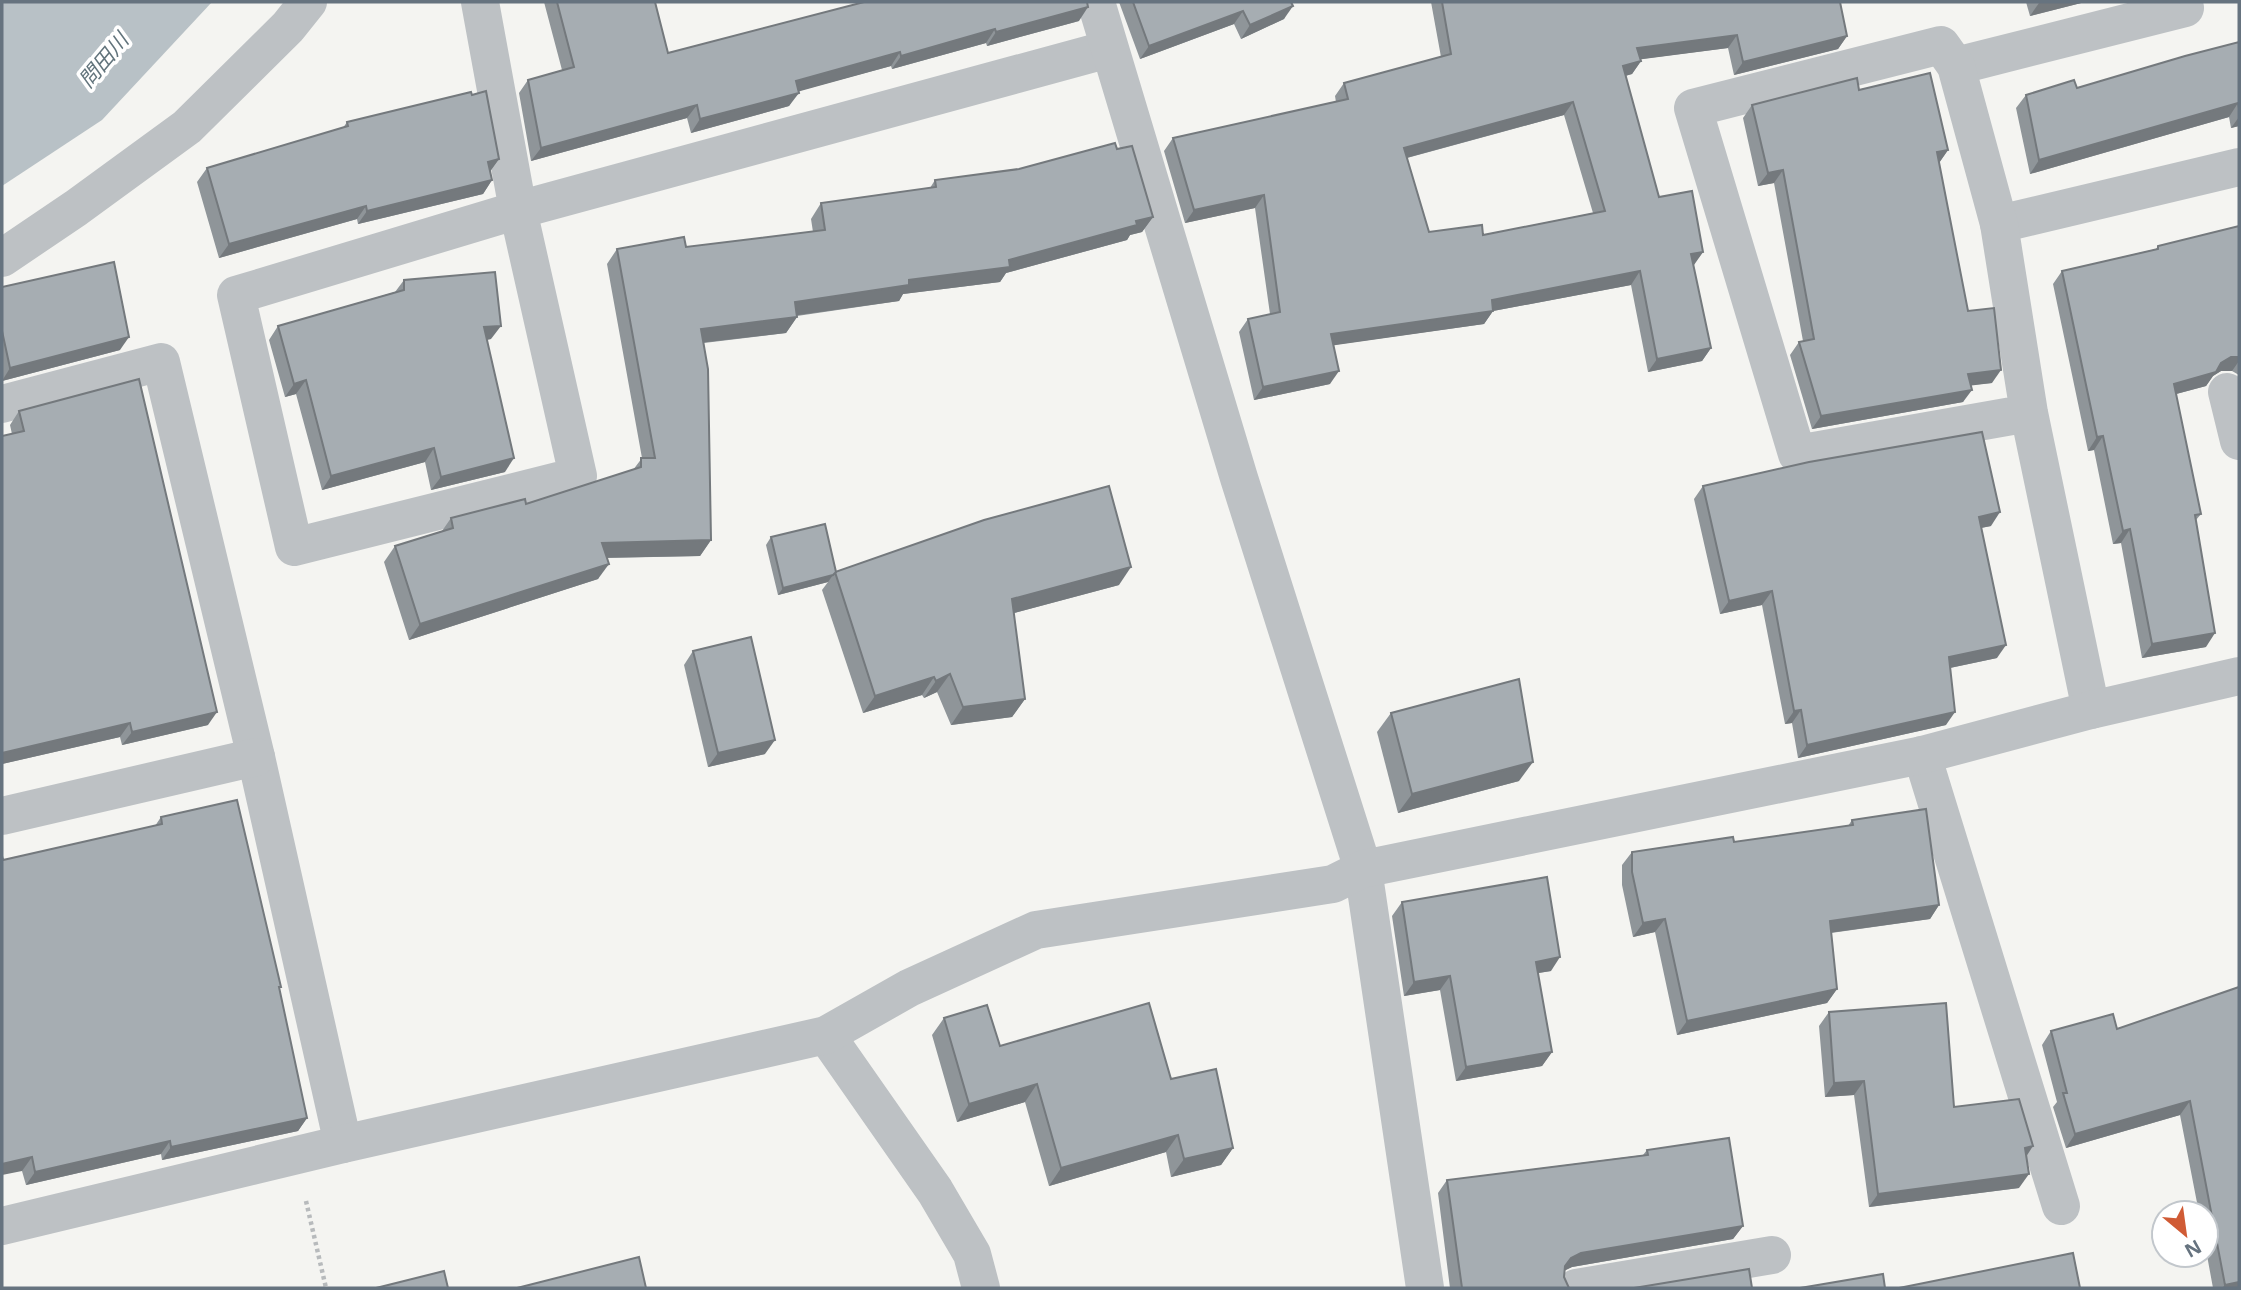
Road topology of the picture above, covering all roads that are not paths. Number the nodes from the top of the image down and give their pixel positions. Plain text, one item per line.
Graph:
1 (307, 2) edge
2 (480, 2) edge
3 (1096, 2) edge
4 (2185, 8) dead end
5 (1109, 49) junction
6 (1956, 66) junction
7 (2239, 167) edge
8 (518, 209) junction
9 (1999, 224) junction
10 (2, 258) edge
11 (2227, 392) dead end
12 (2, 404) edge
13 (2029, 412) junction
14 (2239, 441) edge
15 (2239, 676) edge
16 (2091, 710) junction
17 (1922, 755) junction
18 (256, 757) junction
19 (2, 816) edge
20 (1363, 869) junction
21 (827, 1035) junction
22 (343, 1144) junction
23 (2061, 1206) dead end
24 (2, 1226) edge
25 (1772, 1255) dead end
26 (981, 1288) edge
27 (1425, 1288) edge
28 (1576, 1288) edge

1 - 10 street
2 - 8 street
3 - 5 street
4 - 6 street
5 - 8 street
5 - 20 street
6 - 9 street
6 - 13 street
7 - 9 street
8 - 8 street
9 - 13 street
11 - 14 street
12 - 18 street
13 - 16 street
15 - 16 street
16 - 17 street
17 - 20 street
17 - 23 street
18 - 19 street
18 - 22 street
20 - 21 street
20 - 27 street
21 - 22 street
21 - 26 street
22 - 24 street
25 - 28 street

